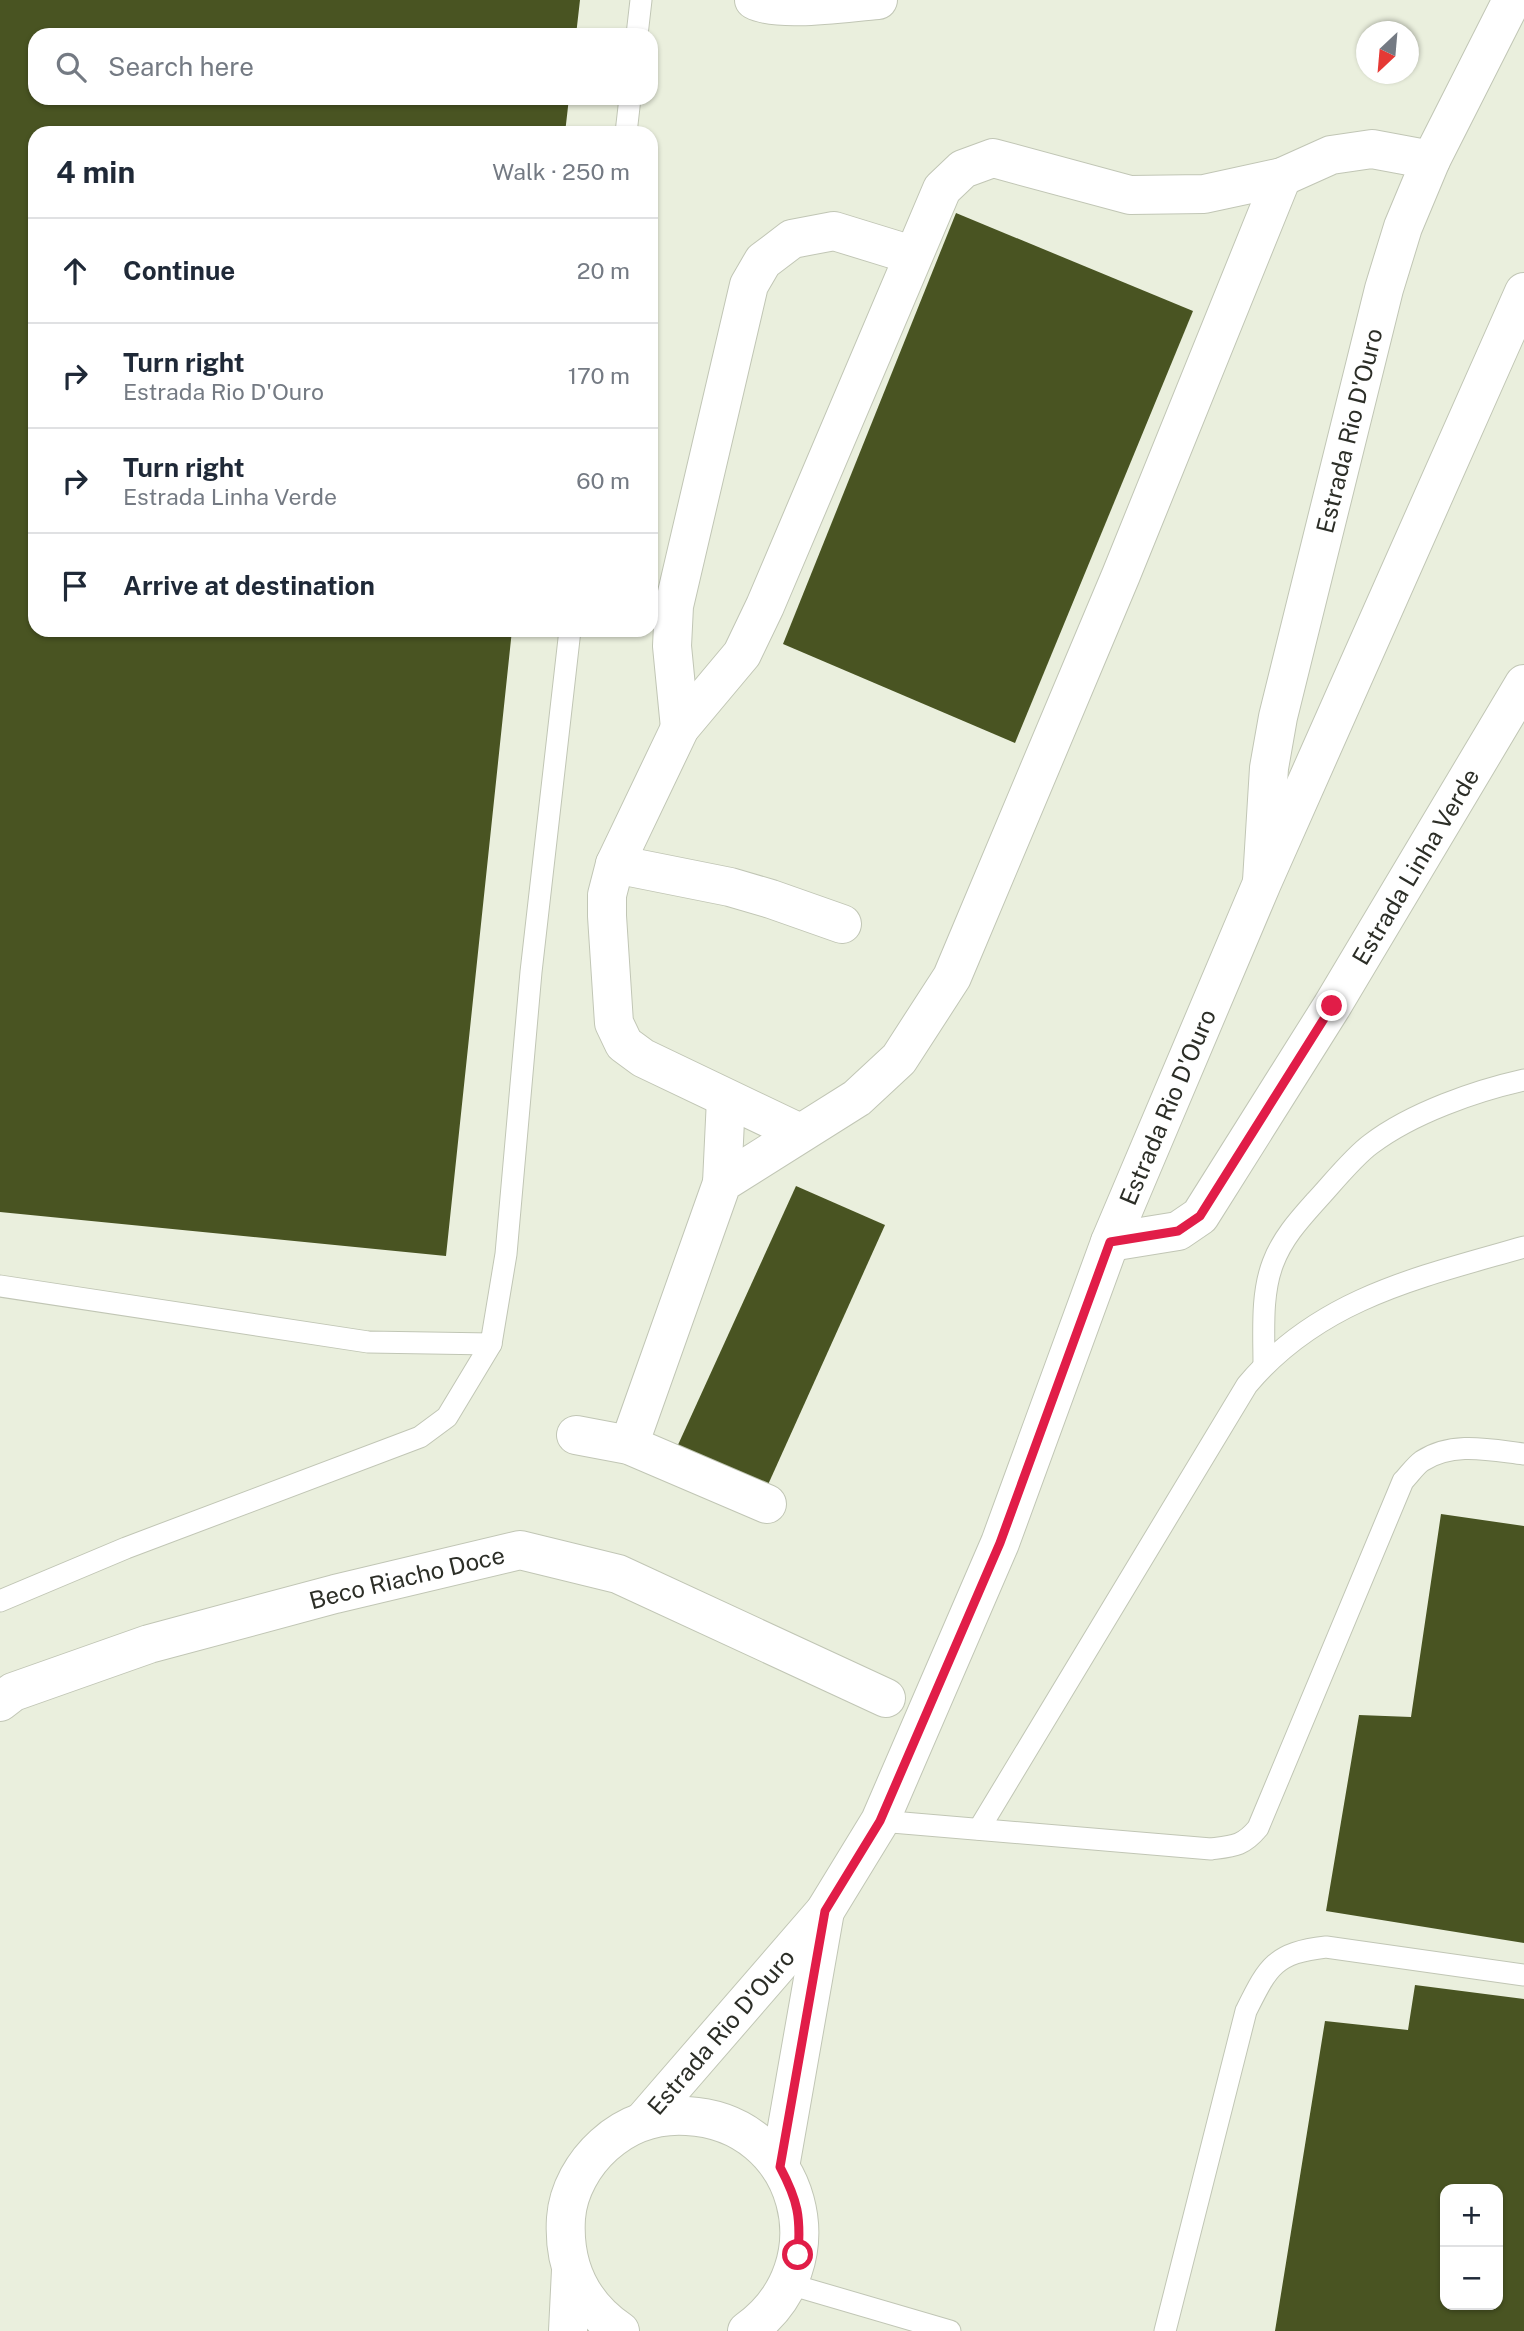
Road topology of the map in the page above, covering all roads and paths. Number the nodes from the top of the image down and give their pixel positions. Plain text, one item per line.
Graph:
1 (641, 0) edge
2 (754, 0) edge
3 (878, 0) edge
4 (1513, 0) edge
5 (638, 28) edge
6 (629, 105) edge
7 (627, 126) edge
8 (1431, 160) junction
9 (1282, 177) junction
10 (912, 255) junction
11 (1524, 292) edge
12 (569, 637) edge
13 (1524, 684) edge
14 (680, 729) junction
15 (615, 864) junction
16 (1262, 883) junction
17 (842, 925) dead end
18 (1524, 1080) edge
19 (726, 1099) junction
20 (800, 1133) junction
21 (722, 1183) junction
22 (1110, 1242) junction
23 (1524, 1247) edge
24 (0, 1286) edge
25 (491, 1344) junction
26 (1264, 1365) junction
27 (576, 1435) dead end
28 (629, 1445) junction
29 (1524, 1454) edge
30 (767, 1504) dead end
31 (0, 1601) edge
32 (886, 1698) dead end
33 (0, 1702) edge
34 (880, 1821) junction
35 (979, 1829) junction
36 (825, 1911) junction
37 (1524, 1975) edge
38 (644, 2120) junction
39 (780, 2167) junction
40 (571, 2270) junction
41 (789, 2284) junction
42 (568, 2331) edge
43 (620, 2331) edge
44 (747, 2331) edge
45 (950, 2331) edge
46 (1165, 2331) edge

1 - 5 lane
2 - 3 street
4 - 8 street, Estrada Rio D'Ouro
6 - 7 lane
8 - 9 street
8 - 16 street, Estrada Rio D'Ouro
9 - 10 street
9 - 20 street
10 - 14 street
10 - 14 street
11 - 16 street, Estrada Rio D'Ouro
12 - 25 lane
13 - 22 street, Estrada Linha Verde
14 - 15 street
15 - 17 street
15 - 19 street
16 - 22 street, Estrada Rio D'Ouro
18 - 26 lane
19 - 20 street
19 - 21 street
20 - 21 street
21 - 28 street
22 - 34 street, Estrada Rio D'Ouro
23 - 26 lane
24 - 25 lane
25 - 31 lane
26 - 35 lane
27 - 28 street
28 - 30 street
29 - 35 lane
32 - 33 street, Beco Riacho Doce
34 - 35 lane
34 - 36 street, Estrada Rio D'Ouro
36 - 38 street, Estrada Rio D'Ouro
36 - 39 street, Estrada Rio D'Ouro
37 - 46 lane
38 - 39 street
38 - 40 street
39 - 41 street
40 - 42 street
40 - 43 street
41 - 44 street
41 - 45 lane

